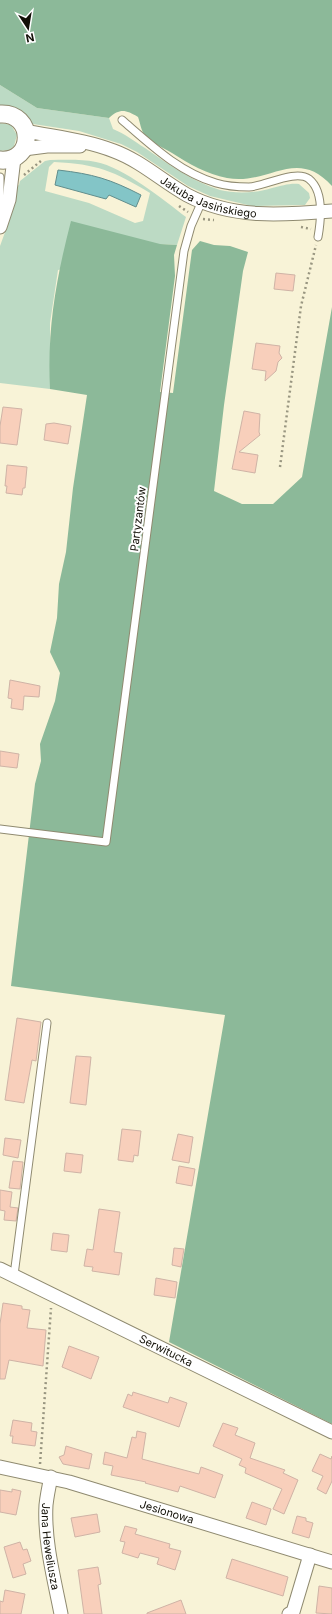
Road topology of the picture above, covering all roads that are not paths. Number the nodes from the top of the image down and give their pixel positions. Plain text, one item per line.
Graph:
1 (0, 114) edge
2 (122, 120) dead end
3 (26, 131) junction
4 (94, 145) junction
5 (13, 156) edge
6 (0, 177) edge
7 (202, 201) junction
8 (0, 209) edge
9 (326, 212) edge
10 (0, 227) edge
11 (318, 237) road end
12 (0, 829) edge
13 (47, 1023) dead end
14 (0, 1269) edge
15 (14, 1275) junction
16 (332, 1432) edge
17 (0, 1467) edge
18 (45, 1476) junction
19 (310, 1555) junction
20 (332, 1562) edge
21 (61, 1614) edge
22 (289, 1614) edge

1 - 3 street
2 - 9 lane
3 - 4 street, Jakuba Jasińskiego
3 - 5 street
4 - 5 street, Jakuba Jasińskiego
4 - 7 street, Jakuba Jasińskiego
5 - 10 street
6 - 8 lane
7 - 9 street, Jakuba Jasińskiego
7 - 12 lane, Partyzantów
9 - 11 lane
13 - 15 lane
14 - 15 street, Serwitucka
15 - 16 street, Serwitucka
17 - 18 street, Jesionowa
18 - 19 street, Jesionowa
18 - 21 street, Jana Heweliusza
19 - 20 street, Jesionowa
19 - 22 street

